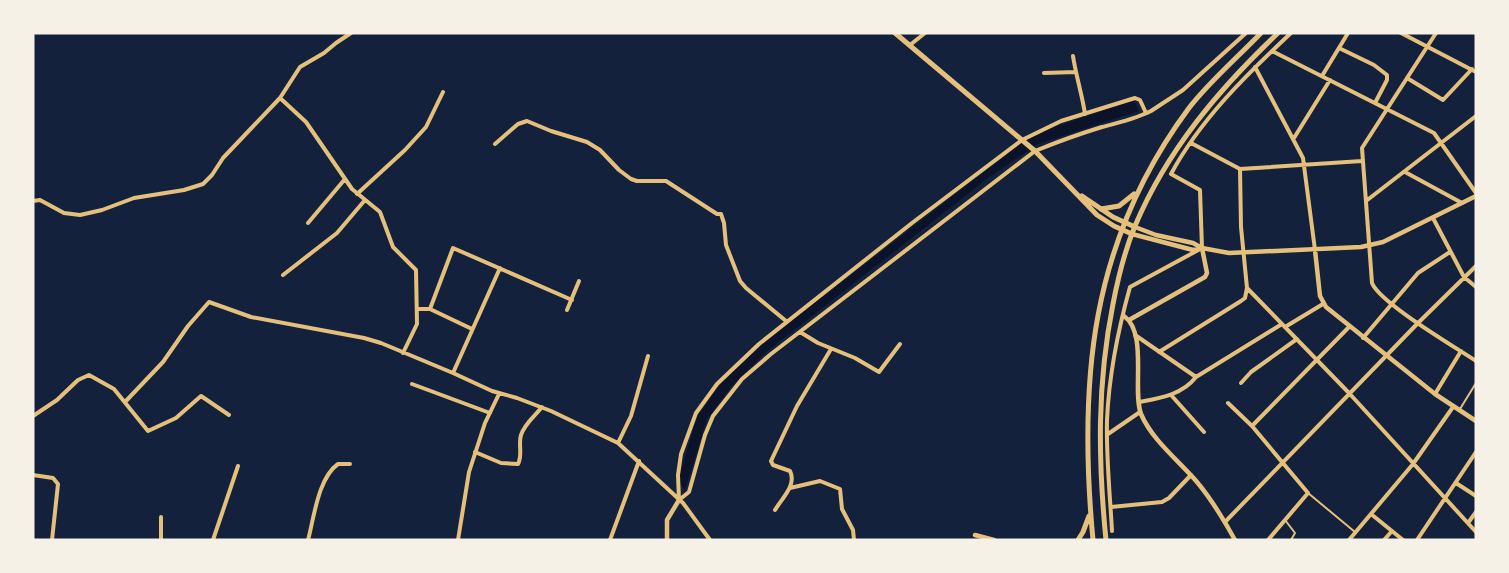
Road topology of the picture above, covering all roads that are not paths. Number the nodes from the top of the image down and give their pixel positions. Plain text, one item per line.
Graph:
1 (351, 33) edge
2 (895, 33) edge
3 (925, 33) edge
4 (1246, 33) edge
5 (1261, 33) edge
6 (1278, 33) edge
7 (1291, 33) edge
8 (1348, 33) edge
9 (1401, 33) edge
10 (1436, 33) edge
11 (910, 45) junction
12 (1427, 45) junction
13 (1339, 48) junction
14 (1272, 51) junction
15 (1073, 56) dead end
16 (1255, 67) junction
17 (1475, 70) edge
18 (1076, 72) junction
19 (1044, 73) dead end
20 (1322, 76) junction
21 (1407, 78) junction
22 (1330, 80) junction
23 (443, 92) dead end
24 (280, 98) junction
25 (1375, 103) junction
26 (1387, 108) junction
27 (1146, 113) junction
28 (1085, 114) junction
29 (1476, 116) edge
30 (1293, 138) junction
31 (1022, 140) junction
32 (1442, 142) junction
33 (1191, 143) junction
34 (495, 144) dead end
35 (1035, 151) junction
36 (1362, 161) junction
37 (1305, 165) junction
38 (1240, 169) junction
39 (1405, 172) junction
40 (345, 179) junction
41 (1138, 191) junction
42 (357, 194) junction
43 (1476, 194) edge
44 (1080, 195) junction
45 (365, 200) junction
46 (33, 201) edge
47 (1366, 201) junction
48 (1462, 203) junction
49 (1101, 209) junction
50 (1433, 218) junction
51 (1123, 222) junction
52 (308, 223) dead end
53 (1135, 227) junction
54 (1120, 229) junction
55 (1132, 234) junction
56 (1369, 246) junction
57 (1202, 248) junction
58 (1315, 250) junction
59 (1450, 252) junction
60 (1244, 254) junction
61 (1476, 266) edge
62 (500, 268) junction
63 (283, 275) dead end
64 (1464, 277) junction
65 (579, 281) dead end
66 (1247, 288) junction
67 (1476, 288) edge
68 (572, 300) junction
69 (1392, 303) junction
70 (1323, 304) junction
71 (418, 309) junction
72 (430, 309) junction
73 (567, 310) dead end
74 (1124, 316) junction
75 (1129, 320) junction
76 (786, 321) junction
77 (1418, 323) junction
78 (1284, 326) junction
79 (1349, 327) junction
80 (472, 329) junction
81 (800, 332) junction
82 (1134, 334) junction
83 (1363, 338) junction
84 (1297, 339) junction
85 (900, 344) dead end
86 (831, 350) junction
87 (1461, 351) junction
88 (1159, 352) junction
89 (403, 353) junction
90 (648, 356) dead end
91 (1386, 356) junction
92 (1317, 360) junction
93 (1476, 361) edge
94 (453, 373) junction
95 (1196, 377) junction
96 (1241, 383) dead end
97 (1476, 383) edge
98 (412, 384) dead end
99 (499, 393) junction
100 (1349, 393) junction
101 (1435, 394) junction
102 (1171, 395) junction
103 (125, 402) junction
104 (1139, 402) junction
105 (1228, 403) dead end
106 (542, 407) junction
107 (1453, 408) junction
108 (1459, 411) junction
109 (1140, 412) junction
110 (490, 413) junction
111 (229, 415) dead end
112 (33, 416) edge
113 (1476, 420) edge
114 (1252, 426) junction
115 (1204, 432) dead end
116 (1107, 435) junction
117 (618, 443) junction
118 (475, 452) junction
119 (1476, 452) edge
120 (639, 461) junction
121 (1283, 462) junction
122 (350, 464) dead end
123 (1413, 464) junction
124 (238, 466) dead end
125 (33, 475) edge
126 (1191, 475) junction
127 (1456, 483) junction
128 (789, 489) junction
129 (1308, 493) junction
130 (1476, 496) edge
131 (1446, 499) junction
132 (679, 500) junction
133 (1110, 507) junction
134 (775, 510) dead end
135 (1090, 512) junction
136 (1476, 512) edge
137 (1371, 514) junction
138 (161, 517) dead end
139 (1285, 520) junction
140 (1225, 522) junction
141 (1468, 523) junction
142 (1112, 531) dead end
143 (1392, 531) junction
144 (1355, 532) junction
145 (1476, 532) edge
146 (974, 538) edge
147 (53, 539) edge
148 (161, 540) edge
149 (213, 540) edge
150 (308, 540) edge
151 (458, 540) edge
152 (610, 540) edge
153 (667, 540) edge
154 (710, 540) edge
155 (854, 540) edge
156 (994, 540) edge
157 (1078, 540) edge
158 (1093, 540) edge
159 (1106, 540) edge
160 (1235, 540) edge
161 (1268, 540) edge
162 (1291, 540) edge
163 (1349, 540) edge
164 (1384, 540) edge
165 (1402, 540) edge
166 (1417, 540) edge

1 - 24 street
2 - 11 main road
3 - 11 street
4 - 27 street
5 - 41 main road
6 - 53 main road
7 - 14 street
8 - 13 street
9 - 12 street
10 - 12 street
11 - 31 main road
12 - 17 street
12 - 21 street
13 - 20 street
13 - 25 street
14 - 16 street
14 - 20 street
15 - 18 street
16 - 30 street
16 - 33 street
17 - 21 street
18 - 19 street
18 - 28 street
20 - 22 street
21 - 26 street
22 - 25 street
22 - 30 street
23 - 42 street
24 - 40 street
24 - 46 street
25 - 26 street
26 - 32 street
26 - 36 street
27 - 28 street
27 - 35 street
28 - 31 street
29 - 32 street
30 - 37 street
31 - 35 main road
31 - 76 street
32 - 39 street
32 - 43 street
33 - 38 street
33 - 57 street
34 - 76 street
35 - 44 main road
35 - 81 street
36 - 37 street
36 - 47 street
37 - 38 street
37 - 58 street
38 - 60 street
39 - 47 street
39 - 48 street
40 - 42 street
40 - 52 street
41 - 49 main road
41 - 51 main road
42 - 45 street
43 - 48 street
44 - 49 main road
44 - 54 main road
45 - 63 street
45 - 71 street
47 - 56 street
48 - 50 street
49 - 51 main road
50 - 56 street
50 - 59 street
51 - 53 main road
51 - 54 main road
53 - 55 main road
53 - 57 street
54 - 55 main road
54 - 135 main road
55 - 57 street
55 - 159 main road
56 - 58 street
56 - 69 street
57 - 60 street
57 - 74 street
57 - 75 street
58 - 60 street
58 - 70 street
59 - 64 street
59 - 69 street
60 - 66 street
61 - 64 street
62 - 68 street
62 - 72 street
62 - 80 street
64 - 67 street
64 - 77 street
65 - 68 street
66 - 78 street
66 - 88 street
68 - 73 street
69 - 77 street
69 - 83 street
70 - 78 street
70 - 79 street
71 - 72 street
71 - 89 street
72 - 80 street
74 - 75 street
74 - 116 street
75 - 82 street
76 - 132 street
77 - 87 street
77 - 91 street
78 - 84 street
78 - 95 street
79 - 83 street
79 - 92 street
80 - 94 street
81 - 86 street
81 - 132 street
82 - 88 street
82 - 104 street
83 - 91 street
84 - 92 street
84 - 96 street
85 - 86 street
86 - 128 street
87 - 93 street
87 - 101 street
88 - 95 street
89 - 94 street
89 - 103 street
90 - 117 street
91 - 100 street
91 - 101 street
92 - 100 street
92 - 114 street
94 - 99 street
95 - 102 street
97 - 108 street
98 - 110 street
99 - 106 street
99 - 110 street
100 - 121 street
100 - 123 street
101 - 107 street
102 - 104 street
102 - 115 street
103 - 111 street
103 - 112 street
104 - 109 street
105 - 114 street
106 - 117 street
106 - 118 street
107 - 108 street
107 - 123 street
108 - 113 street
109 - 116 street
109 - 126 street
110 - 118 street
114 - 121 street
116 - 133 street
117 - 120 street
118 - 151 street
119 - 127 street
120 - 132 street
120 - 152 street
121 - 129 street
121 - 140 street
122 - 150 street
123 - 131 street
123 - 137 street
124 - 149 street
125 - 147 street
126 - 133 street
126 - 140 street
127 - 130 street
127 - 131 street
128 - 134 street
128 - 155 street
129 - 139 street
129 - 144 street
131 - 141 street
131 - 166 street
132 - 153 street
132 - 154 street
133 - 142 street
135 - 157 main road
135 - 158 main road
136 - 141 street
137 - 143 street
137 - 144 street
138 - 148 street
139 - 161 street
139 - 162 street
140 - 160 street
141 - 145 street
143 - 164 street
143 - 165 street
144 - 163 street
146 - 156 street

